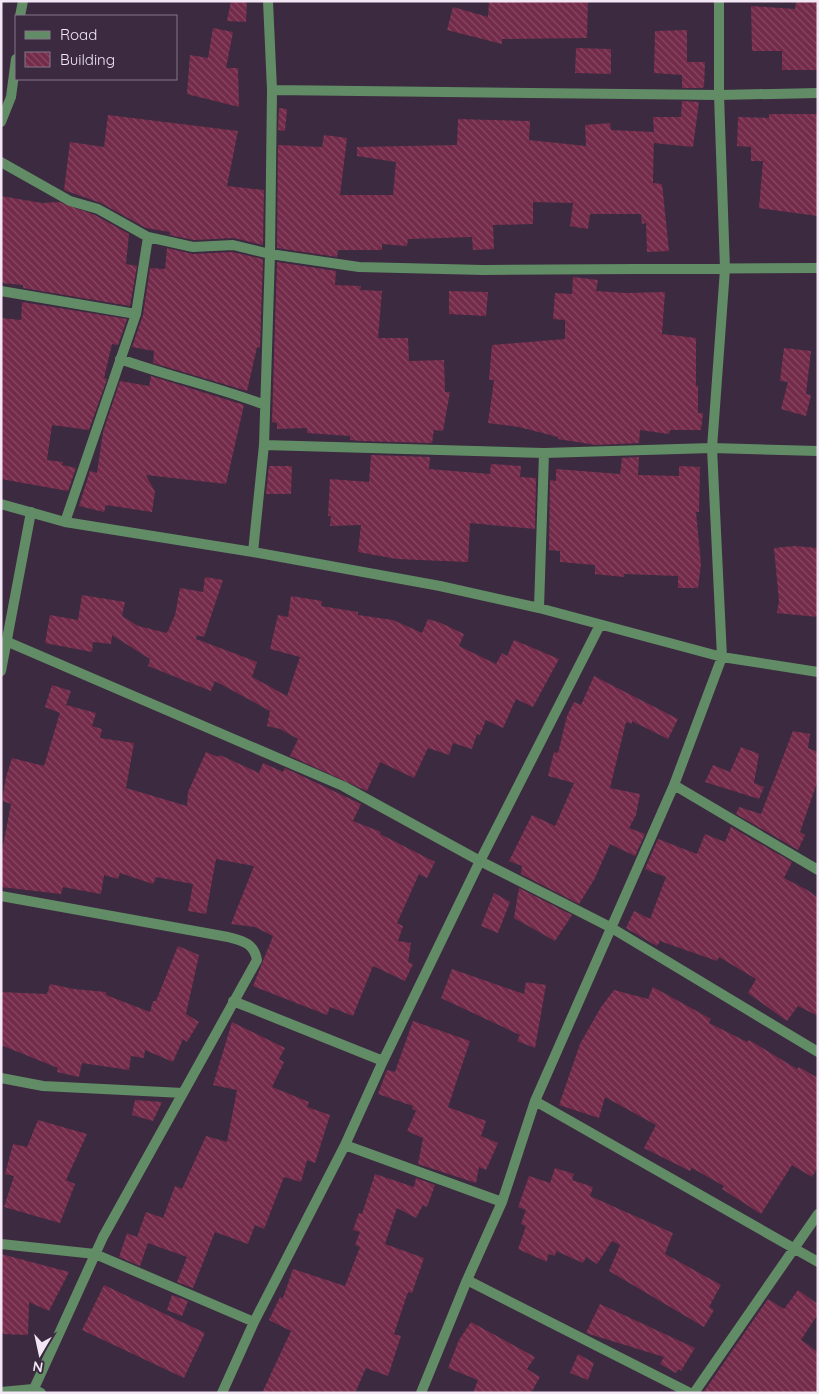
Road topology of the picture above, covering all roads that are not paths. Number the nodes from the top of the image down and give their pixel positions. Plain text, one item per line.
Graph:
1 (22, 1) edge
2 (268, 1) edge
3 (719, 1) edge
4 (20, 15) edge
5 (15, 67) edge
6 (272, 90) junction
7 (818, 93) edge
8 (719, 94) junction
9 (1, 122) edge
10 (1, 162) edge
11 (148, 237) junction
12 (270, 254) junction
13 (818, 268) edge
14 (726, 269) junction
15 (1, 291) edge
16 (136, 314) junction
17 (120, 359) junction
18 (265, 405) junction
19 (264, 445) junction
20 (712, 448) junction
21 (818, 451) edge
22 (544, 453) junction
23 (1, 504) edge
24 (31, 512) junction
25 (64, 522) junction
26 (253, 552) junction
27 (539, 608) junction
28 (600, 625) junction
29 (8, 642) junction
30 (722, 658) junction
31 (1, 671) edge
32 (818, 672) edge
33 (674, 785) junction
34 (480, 861) junction
35 (818, 870) edge
36 (1, 896) edge
37 (610, 927) junction
38 (233, 1001) junction
39 (818, 1052) edge
40 (383, 1061) junction
41 (1, 1078) edge
42 (183, 1094) junction
43 (534, 1101) junction
44 (345, 1145) junction
45 (502, 1202) junction
46 (818, 1214) edge
47 (1, 1244) edge
48 (794, 1248) junction
49 (95, 1254) junction
50 (818, 1262) edge
51 (467, 1280) junction
52 (254, 1322) junction
53 (35, 1391) edge
54 (1, 1392) edge
55 (222, 1393) edge
56 (421, 1393) edge
57 (690, 1393) edge
58 (694, 1393) edge

1 - 4 street
2 - 6 street
3 - 8 street
5 - 9 street
6 - 8 street
6 - 12 street
7 - 8 street
8 - 14 street
10 - 11 street
11 - 12 street
11 - 16 street
12 - 14 street
12 - 18 street
13 - 14 street
14 - 20 street
15 - 16 street
16 - 17 street
17 - 18 street
17 - 25 street
18 - 19 street
19 - 22 street
19 - 26 street
20 - 21 street
20 - 22 street
20 - 30 street
22 - 27 street
23 - 24 street
24 - 25 street
24 - 29 street
25 - 26 street
26 - 27 street
27 - 28 street
28 - 30 street
28 - 34 street
29 - 31 street
29 - 34 street
30 - 32 street
30 - 33 street
33 - 35 street
33 - 37 street
34 - 37 street
34 - 40 street
36 - 38 street
37 - 39 street
37 - 43 street
38 - 40 street
38 - 42 street
40 - 44 street
41 - 42 street
42 - 49 street
43 - 45 street
43 - 48 street
44 - 45 street
44 - 52 street
45 - 51 street
46 - 48 street
47 - 49 street
48 - 50 street
48 - 58 street
49 - 52 street
49 - 53 street
51 - 56 street
51 - 57 street
52 - 55 street
53 - 54 street

